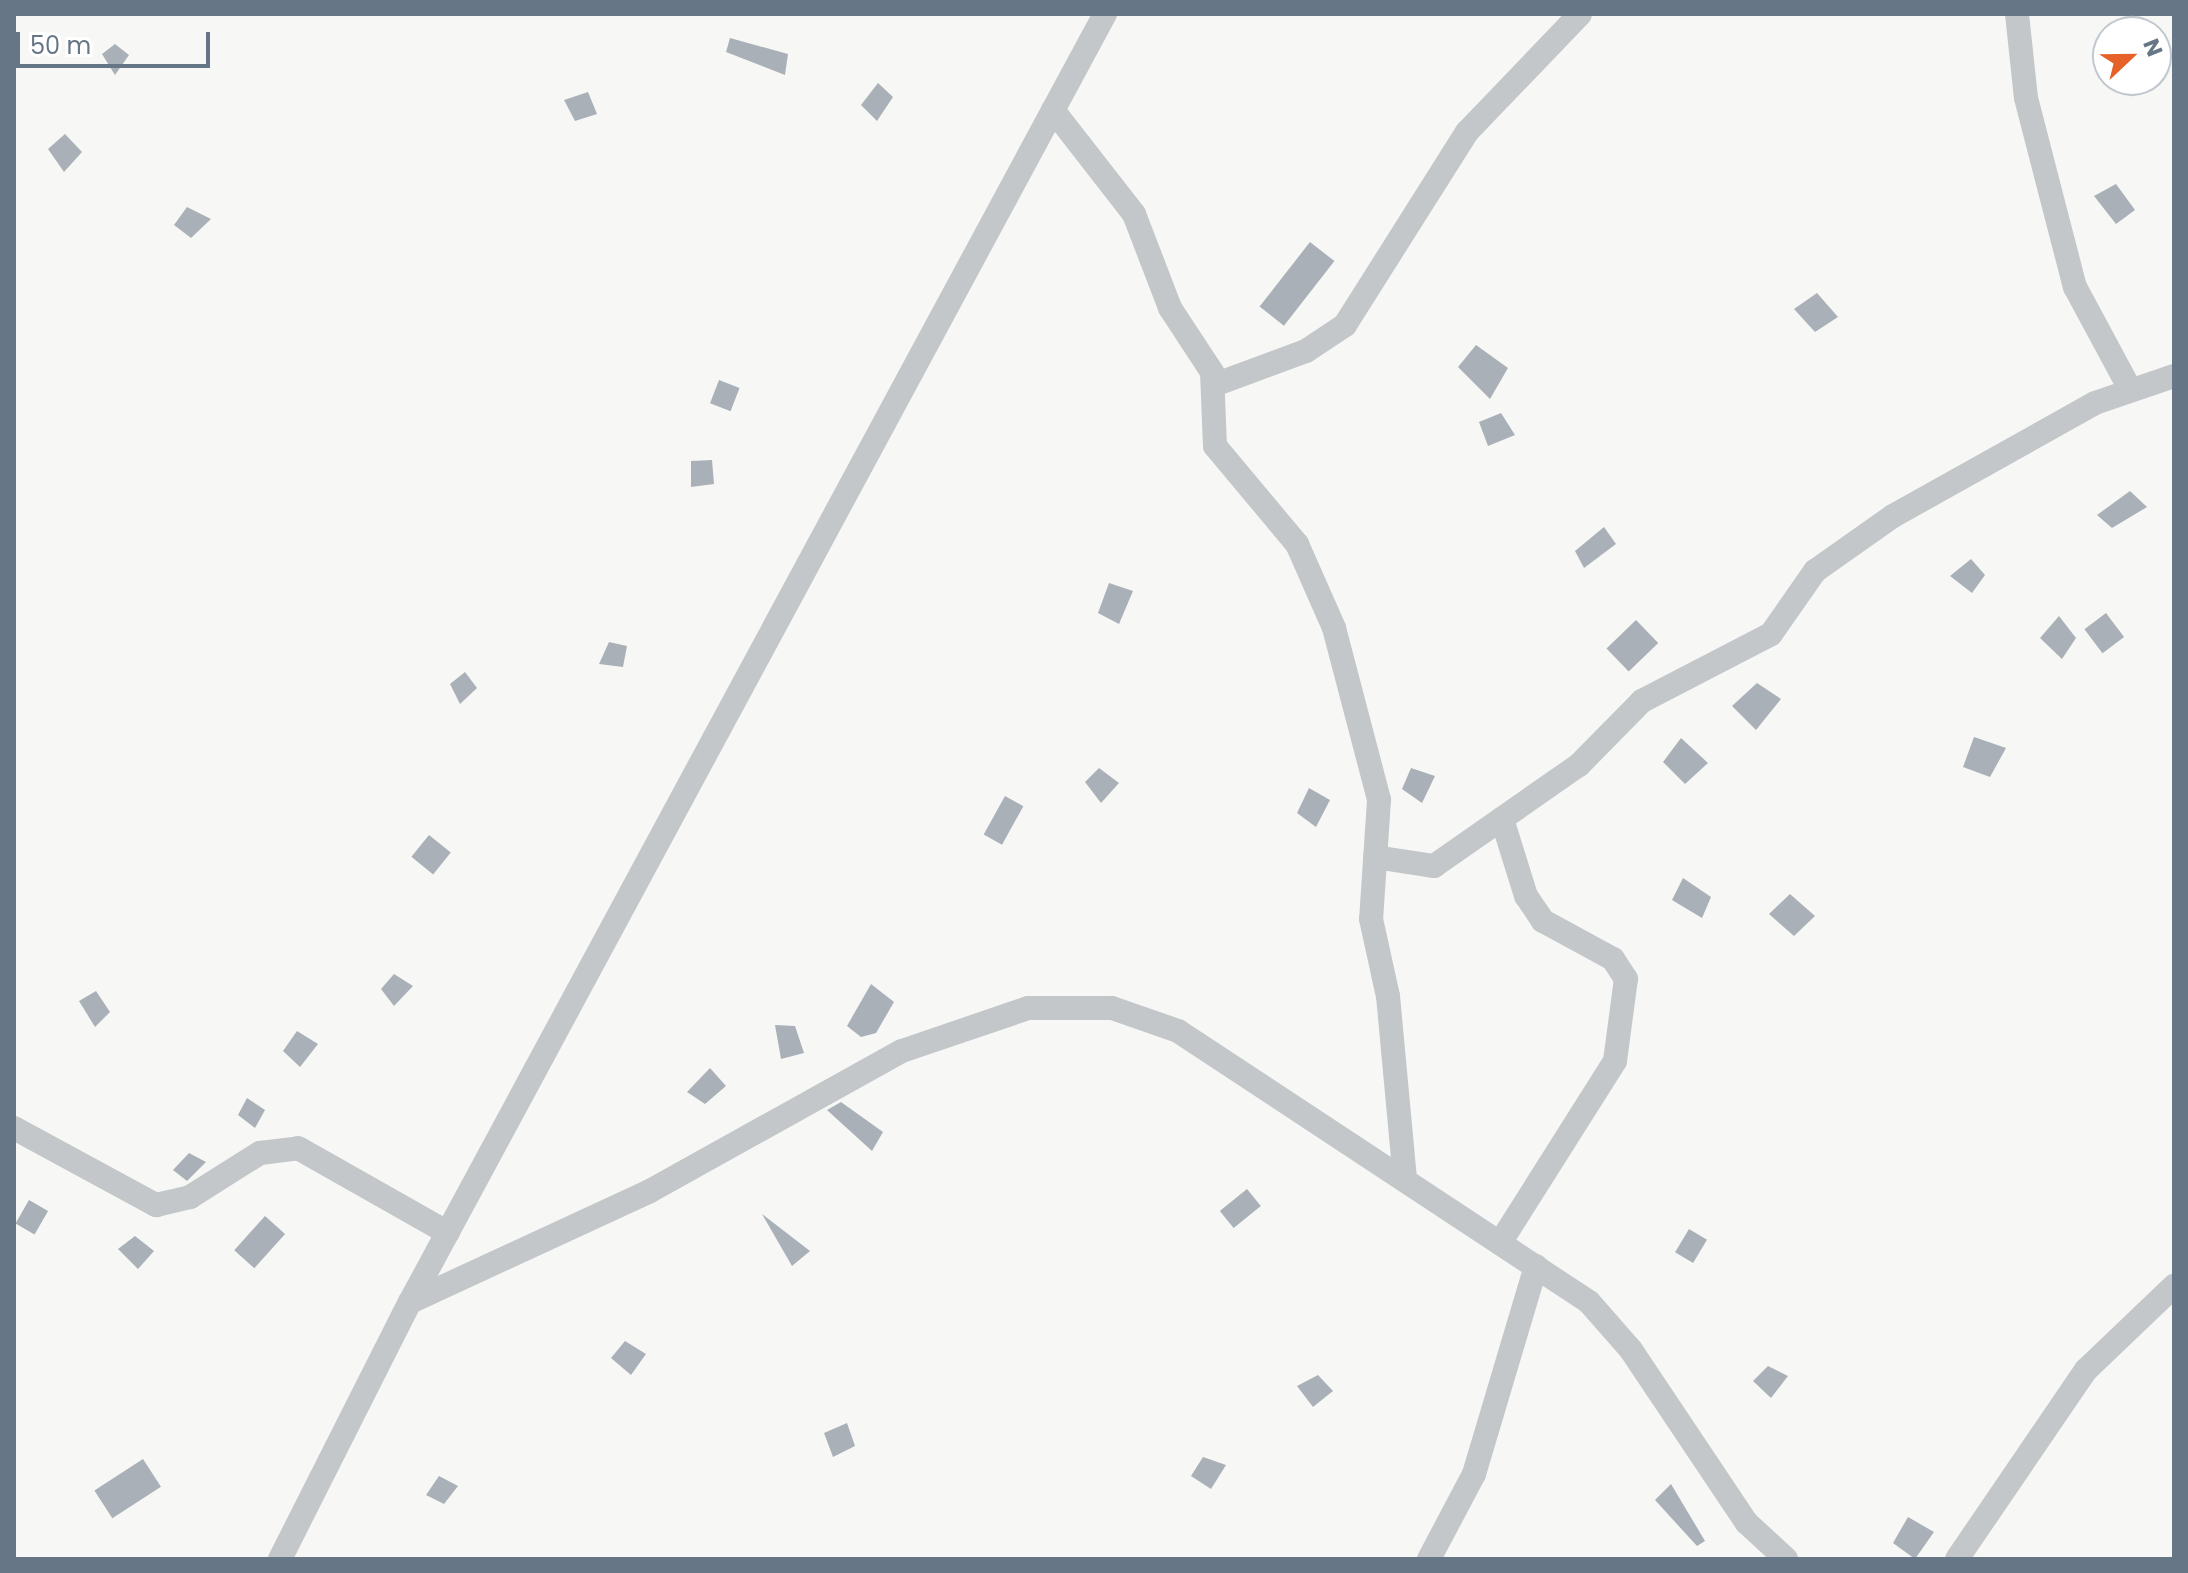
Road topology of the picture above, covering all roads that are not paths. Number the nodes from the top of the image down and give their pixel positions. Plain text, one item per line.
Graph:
1 (1105, 14) edge
2 (1580, 14) edge
3 (2017, 14) edge
4 (1053, 110) junction
5 (2174, 376) edge
6 (1214, 385) junction
7 (2130, 389) junction
8 (1502, 819) junction
9 (1375, 857) junction
10 (14, 1128) edge
11 (1405, 1179) junction
12 (448, 1233) junction
13 (1500, 1243) junction
14 (1536, 1266) junction
15 (2174, 1286) edge
16 (410, 1302) junction
17 (280, 1559) edge
18 (1429, 1559) edge
19 (1786, 1559) edge
20 (1957, 1559) edge

1 - 4 street
2 - 6 street
3 - 7 street
4 - 6 street
4 - 12 street
5 - 7 street
6 - 9 street
7 - 8 street
8 - 9 street
8 - 13 street
9 - 11 street
10 - 12 street
11 - 13 street
11 - 16 street
12 - 16 street
13 - 14 street
14 - 18 street
14 - 19 street
15 - 20 street
16 - 17 street

